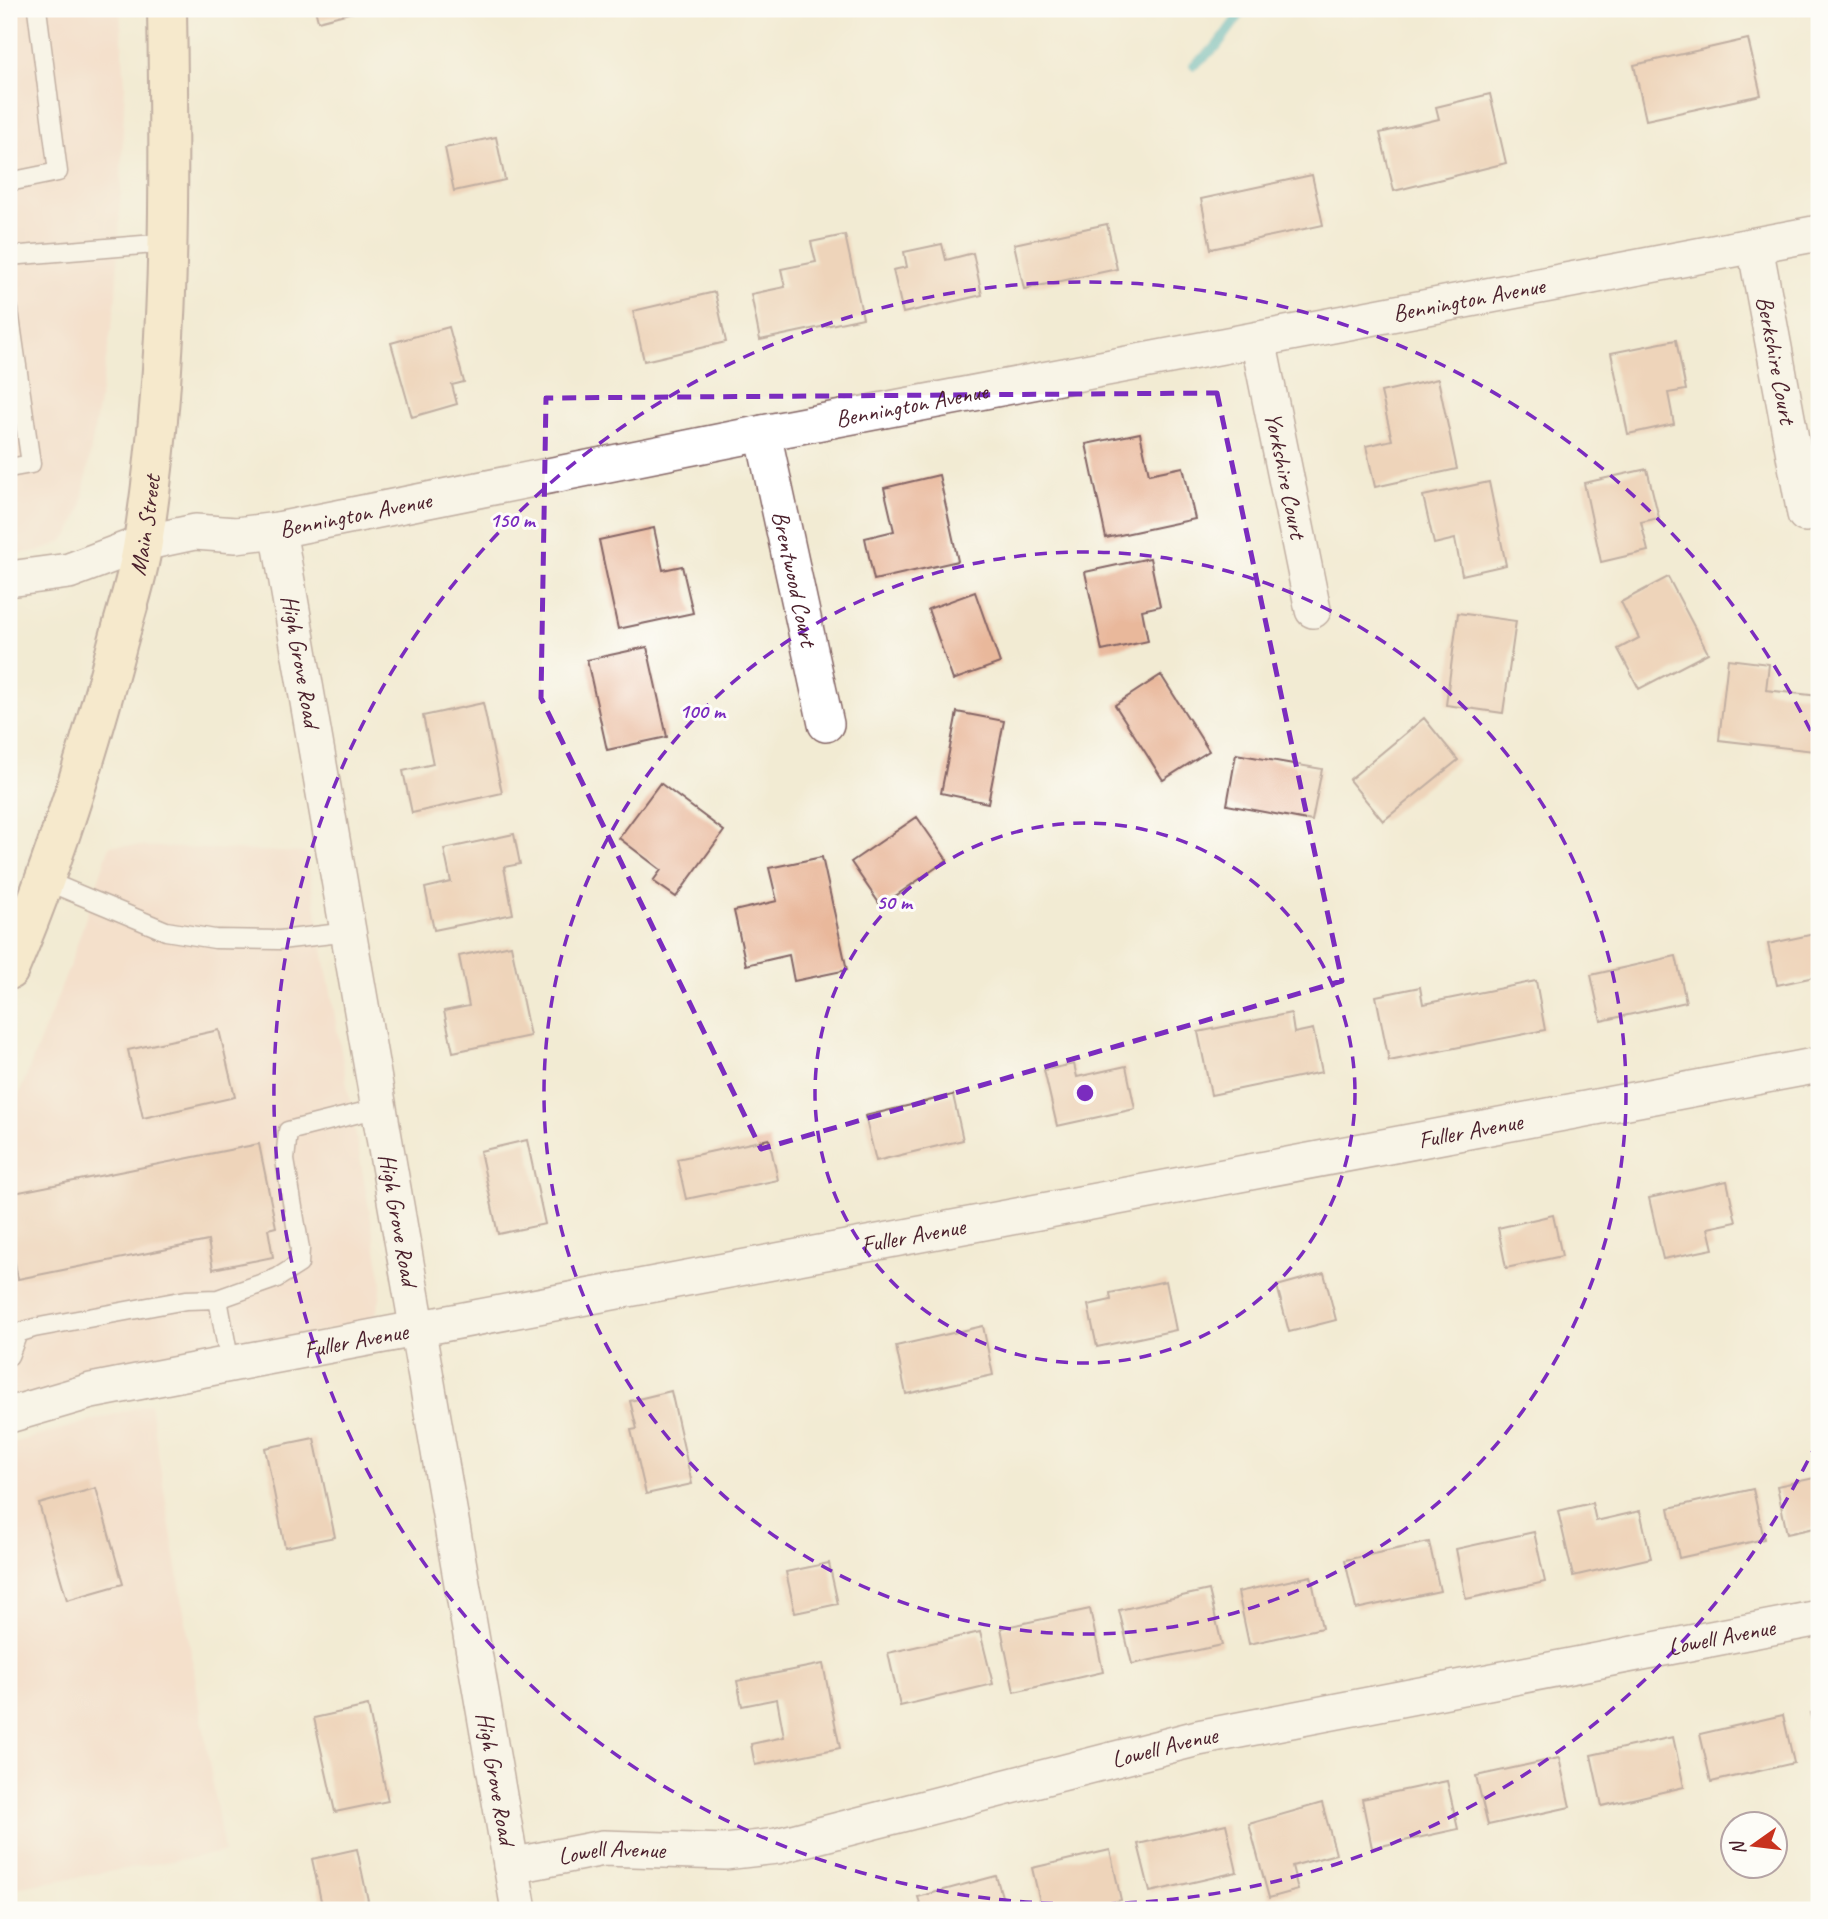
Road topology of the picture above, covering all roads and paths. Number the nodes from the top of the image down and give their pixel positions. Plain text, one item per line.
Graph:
1 (37, 9) edge
2 (167, 9) edge
3 (9, 182) edge
4 (1819, 233) edge
5 (167, 243) junction
6 (1755, 246) junction
7 (9, 256) edge
8 (9, 310) edge
9 (1258, 340) junction
10 (763, 433) junction
11 (9, 468) edge
12 (1805, 514) dead end
13 (278, 530) junction
14 (143, 543) junction
15 (9, 579) edge
16 (1313, 610) dead end
17 (826, 724) dead end
18 (44, 880) junction
19 (349, 932) junction
20 (9, 970) edge
21 (1819, 1065) edge
22 (379, 1108) junction
23 (218, 1299) junction
24 (417, 1328) junction
25 (9, 1356) edge
26 (230, 1364) junction
27 (9, 1415) edge
28 (1819, 1618) edge
29 (511, 1866) junction
30 (519, 1910) edge

1 - 3 lane
2 - 5 main road, Main Street
4 - 6 street, Bennington Avenue
5 - 7 lane
5 - 14 main road, Main Street
6 - 9 street, Bennington Avenue
6 - 12 street, Berkshire Court
8 - 11 lane
9 - 10 street, Bennington Avenue
9 - 16 street, Yorkshire Court
10 - 13 street, Bennington Avenue
10 - 17 street, Brentwood Court
13 - 14 street, Bennington Avenue
13 - 19 street, High Grove Road
14 - 15 street, Bennington Avenue
14 - 18 main road, Main Street
18 - 19 lane
18 - 20 main road, Main Street
19 - 22 street, High Grove Road
21 - 24 street, Fuller Avenue
22 - 23 lane
22 - 24 street, High Grove Road
23 - 25 lane
23 - 26 lane
24 - 26 street, Fuller Avenue
24 - 29 street, High Grove Road
26 - 27 street, Fuller Avenue
28 - 29 street, Lowell Avenue
29 - 30 street, High Grove Road

